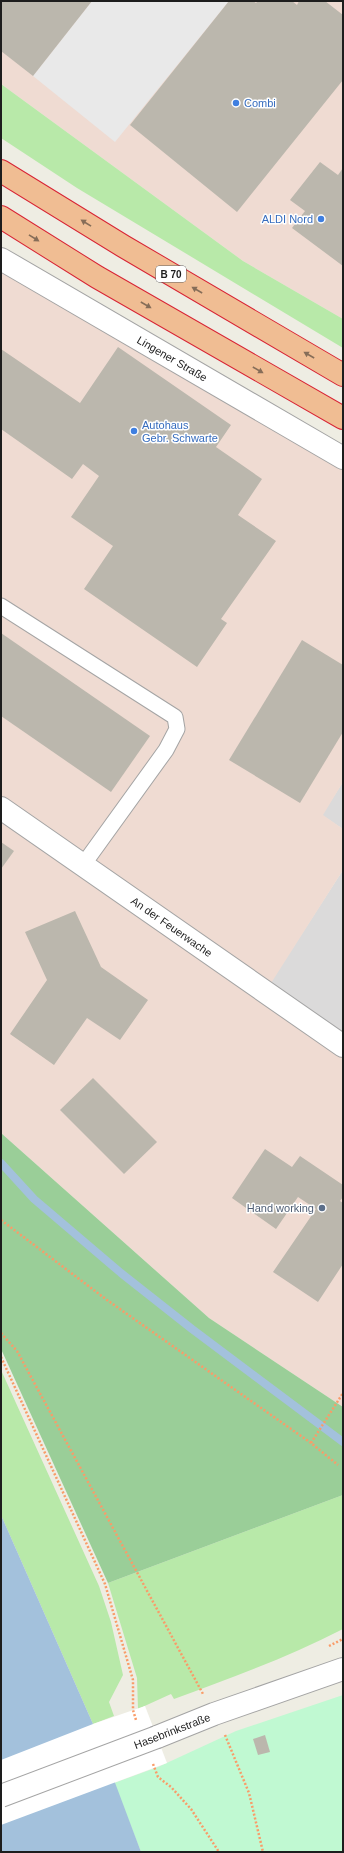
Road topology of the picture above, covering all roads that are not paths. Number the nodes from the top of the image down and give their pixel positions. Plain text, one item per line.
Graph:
1 (1, 171) edge
2 (1, 218) edge
3 (1, 258) edge
4 (343, 375) edge
5 (343, 418) edge
6 (343, 458) edge
7 (1, 606) edge
8 (1, 808) edge
9 (83, 865) junction
10 (343, 1046) edge
11 (343, 1669) edge
12 (1, 1796) edge

4 -> 1 highway, B 70
2 -> 5 highway
3 - 6 street, Lingener Straße
7 - 9 lane
8 - 9 street, An der Feuerwache
9 - 10 street, An der Feuerwache
11 - 12 street, Hasebrinkstraße, bridge

